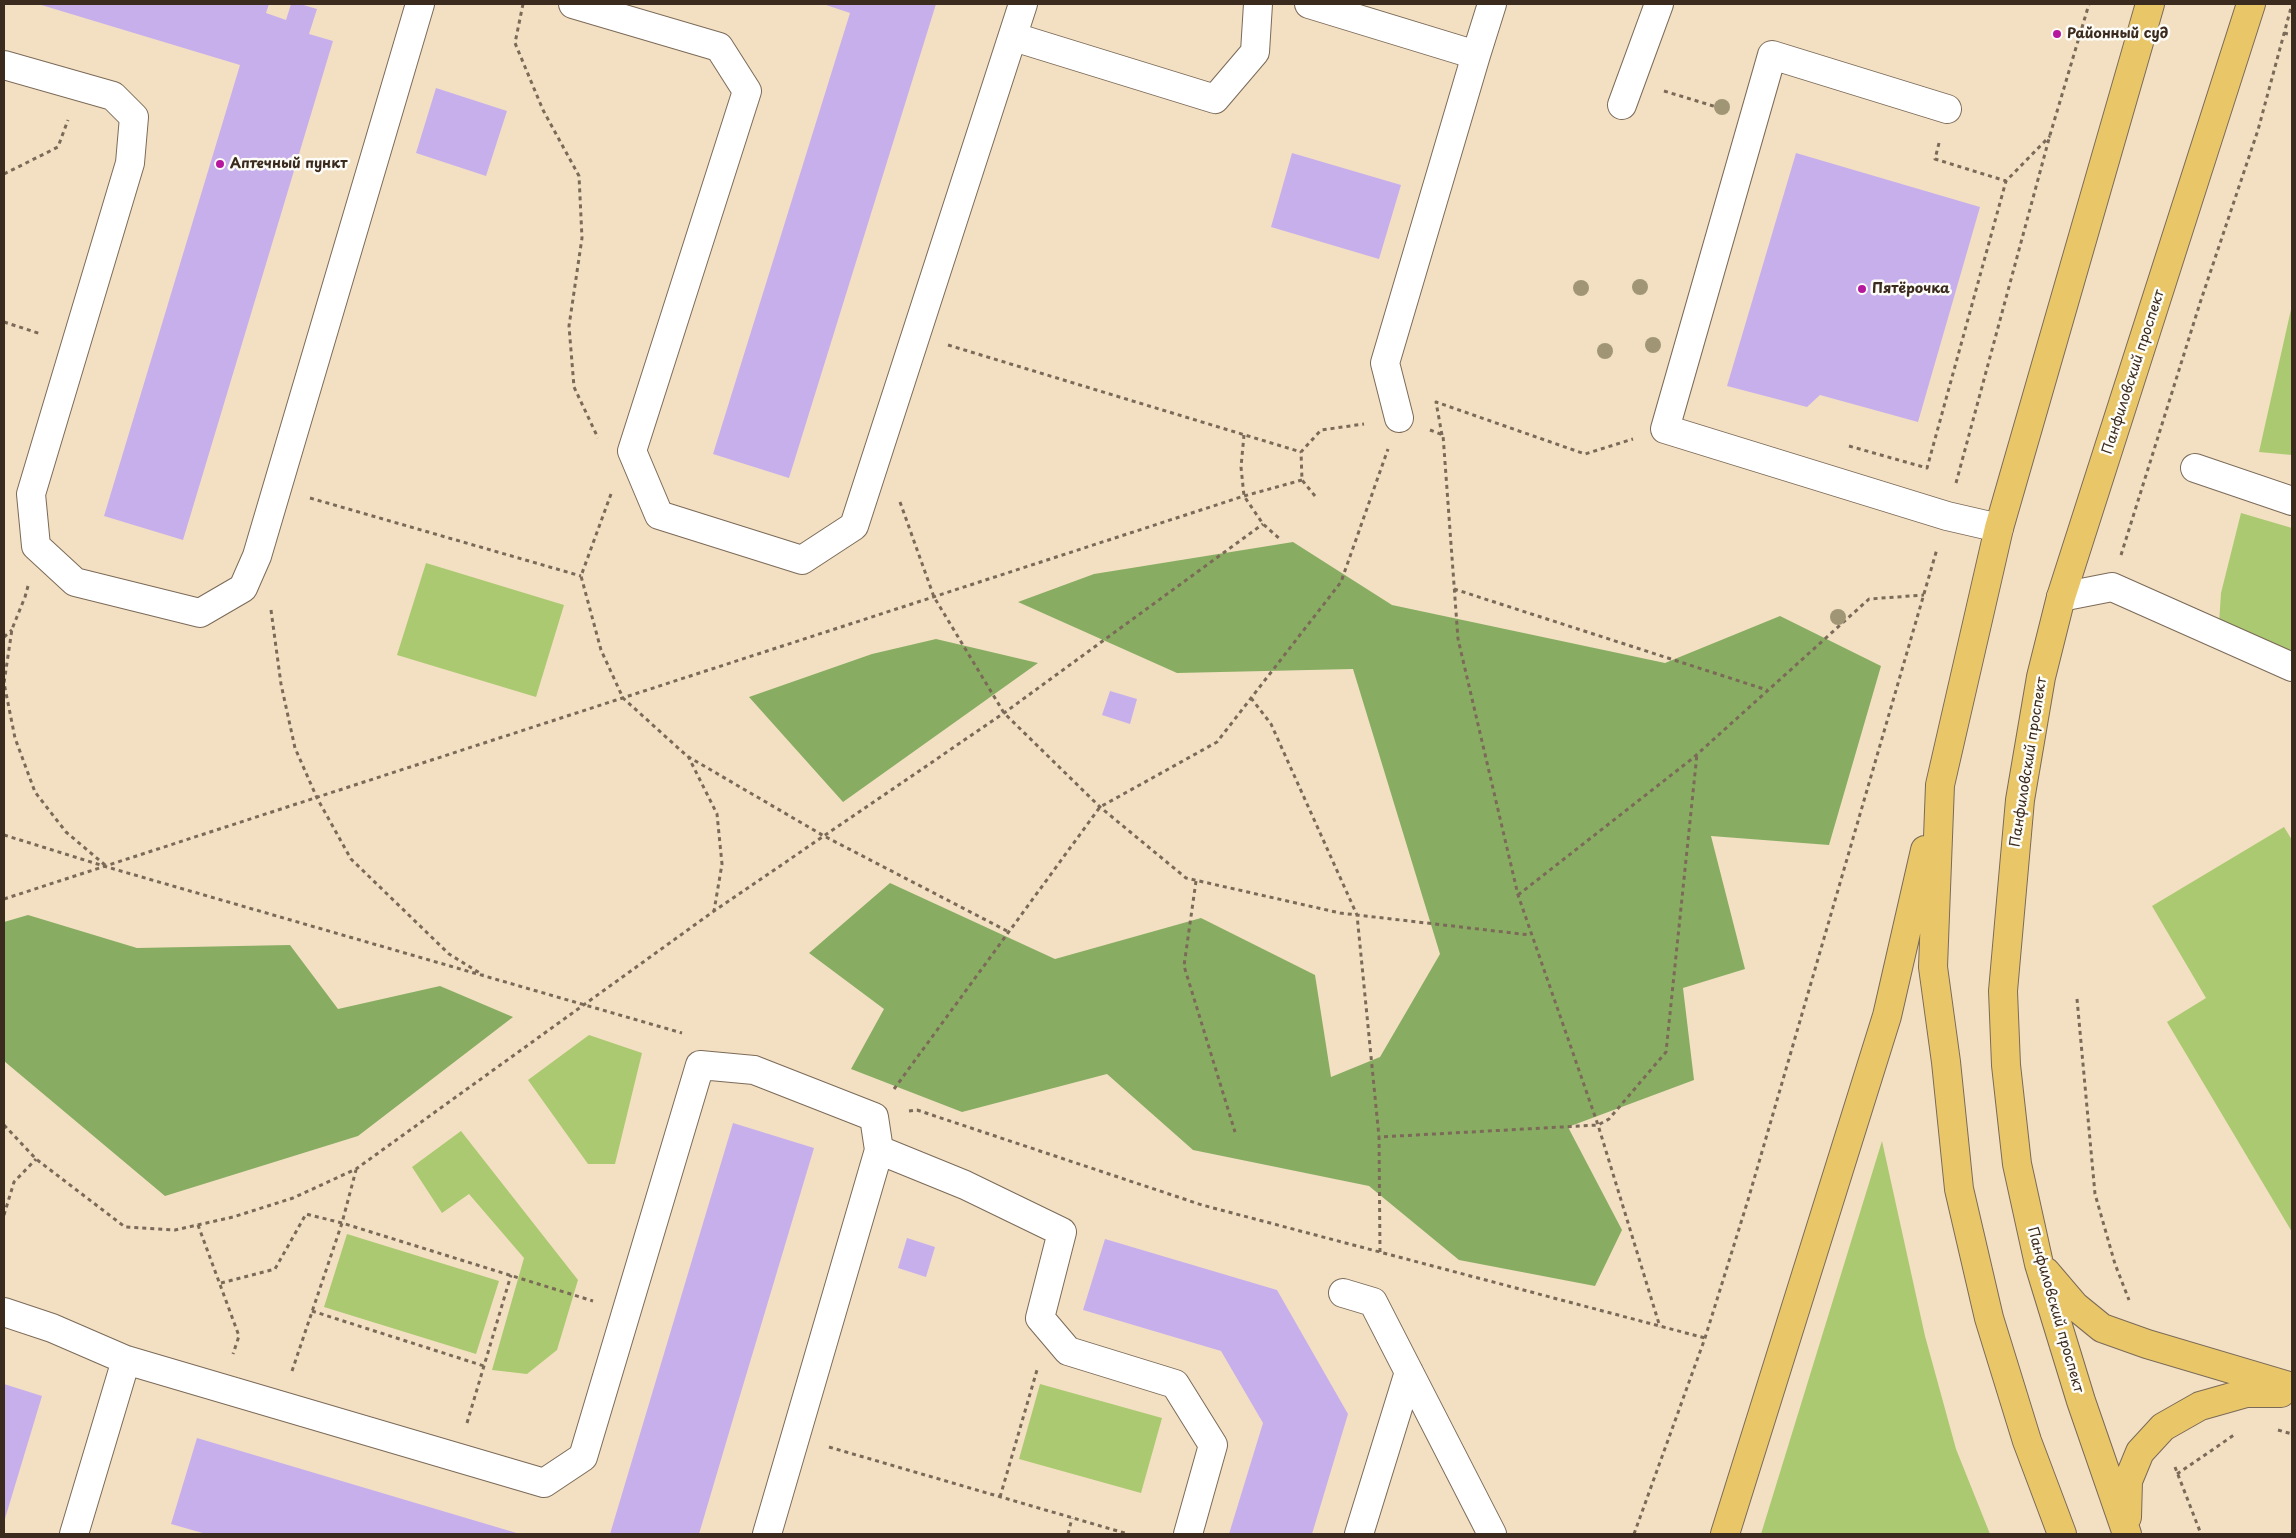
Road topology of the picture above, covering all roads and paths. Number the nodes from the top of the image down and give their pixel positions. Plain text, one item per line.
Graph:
1 (420, 4) edge
2 (523, 4) edge
3 (574, 4) edge
4 (1023, 4) edge
5 (1258, 4) edge
6 (1309, 4) edge
7 (1492, 4) edge
8 (1659, 4) edge
9 (2089, 4) edge
10 (2150, 4) edge
11 (2251, 4) edge
12 (2292, 4) edge
13 (2284, 33) junction
14 (2292, 36) edge
15 (1014, 37) junction
16 (1476, 55) junction
17 (4, 65) edge
18 (1626, 93) joint
19 (113, 96) junction
20 (1947, 109) joint
21 (1754, 118) junction
22 (2050, 135) junction
23 (4, 174) edge
24 (2006, 181) junction
25 (917, 336) junction
26 (1400, 418) junction
27 (1664, 429) junction
28 (1244, 435) junction
29 (1442, 435) junction
30 (601, 444) dead end
31 (1844, 444) dead end
32 (632, 451) junction
33 (1301, 452) junction
34 (2195, 468) dead end
35 (1302, 480) junction
36 (277, 489) junction
37 (1244, 496) junction
38 (1315, 496) dead end
39 (899, 499) dead end
40 (2292, 501) edge
41 (1947, 516) junction
42 (1263, 524) junction
43 (1999, 528) junction
44 (1281, 540) dead end
45 (36, 546) junction
46 (581, 576) junction
47 (2112, 587) junction
48 (1454, 589) junction
49 (1924, 594) junction
50 (934, 597) junction
51 (2061, 597) junction
52 (271, 608) dead end
53 (12, 629) junction
54 (4, 637) edge
55 (2292, 667) edge
56 (1768, 690) junction
57 (623, 698) junction
58 (1251, 698) junction
59 (1004, 713) junction
60 (1697, 754) junction
61 (687, 756) junction
62 (1940, 785) junction
63 (317, 798) junction
64 (1100, 808) junction
65 (4, 835) edge
66 (824, 836) junction
67 (107, 867) junction
68 (1196, 881) junction
69 (1518, 895) junction
70 (4, 899) edge
71 (714, 911) junction
72 (1357, 915) junction
73 (1009, 932) junction
74 (1530, 935) junction
75 (487, 978) junction
76 (2077, 1000) dead end
77 (584, 1006) junction
78 (700, 1066) junction
79 (874, 1117) junction
80 (4, 1125) edge
81 (1598, 1125) junction
82 (1234, 1132) dead end
83 (1379, 1137) junction
84 (879, 1150) junction
85 (36, 1159) junction
86 (356, 1169) junction
87 (4, 1215) edge
88 (342, 1223) junction
89 (198, 1225) junction
90 (1380, 1252) junction
91 (2039, 1264) junction
92 (512, 1275) junction
93 (221, 1283) junction
94 (1343, 1293) dead end
95 (312, 1311) junction
96 (627, 1311) junction
97 (4, 1312) edge
98 (1660, 1327) junction
99 (1705, 1338) junction
100 (2147, 1344) junction
101 (1068, 1351) junction
102 (126, 1360) junction
103 (484, 1366) junction
104 (1409, 1372) junction
105 (2292, 1387) edge
106 (224, 1389) junction
107 (2292, 1394) edge
108 (280, 1405) junction
109 (2163, 1427) junction
110 (2276, 1430) dead end
111 (2292, 1434) edge
112 (2234, 1435) dead end
113 (796, 1437) junction
114 (456, 1458) junction
115 (2177, 1474) junction
116 (1000, 1497) junction
117 (1072, 1518) junction
118 (74, 1534) edge
119 (767, 1534) edge
120 (1068, 1534) edge
121 (1128, 1534) edge
122 (1188, 1534) edge
123 (1359, 1534) edge
124 (1492, 1534) edge
125 (1634, 1534) edge
126 (1725, 1534) edge
127 (2062, 1534) edge
128 (2127, 1534) edge
129 (2201, 1534) edge

1 - 36 lane
2 - 30 path
3 - 32 lane
4 - 15 lane
5 - 15 lane
6 - 16 lane
7 - 16 lane
8 - 18 lane
9 - 22 path
10 - 43 main road
11 - 51 main road, Панфиловский проспект
12 - 13 path
13 - 14 path
13 - 47 path
15 - 25 lane
16 - 26 lane
17 - 19 lane
18 - 21 path
19 - 23 path
19 - 45 lane
20 - 21 lane
20 - 24 path
21 - 27 lane
22 - 24 path
22 - 41 path
24 - 31 path
25 - 28 path
25 - 32 lane
26 - 29 path
26 - 33 path
26 - 58 path
27 - 29 path
27 - 41 lane
28 - 33 path
28 - 37 path
29 - 48 path
32 - 46 path
33 - 35 path
34 - 40 lane
35 - 37 path
35 - 38 path
36 - 45 lane
36 - 46 path
37 - 42 path
37 - 50 path
39 - 50 path
41 - 43 lane
41 - 49 path
42 - 44 path
42 - 59 path
43 - 62 main road
45 - 53 path
46 - 57 path
47 - 51 lane
47 - 55 lane
48 - 56 path
48 - 69 path
49 - 56 path
49 - 99 path
50 - 57 path
50 - 59 path
51 - 91 main road, Панфиловский проспект
52 - 63 path
53 - 54 path
53 - 67 path
56 - 60 path
57 - 61 path
57 - 63 path
58 - 64 path
58 - 72 path
59 - 64 path
59 - 66 path
60 - 69 path
60 - 81 path
61 - 66 path
61 - 71 path
62 - 126 main road
62 - 127 main road
63 - 67 path
63 - 75 path
64 - 68 path
64 - 73 path
65 - 67 path
66 - 71 path
66 - 73 path
67 - 70 path
67 - 75 path
68 - 72 path
68 - 82 path
69 - 74 path
71 - 77 path
72 - 74 path
72 - 83 path
73 - 79 path
74 - 81 path
75 - 77 path
76 - 100 path
77 - 78 path
77 - 86 path
78 - 79 lane
78 - 96 lane
79 - 84 lane
79 - 90 path
80 - 85 path
81 - 83 path
81 - 98 path
83 - 90 path
84 - 101 lane
84 - 113 lane
85 - 87 path
85 - 89 path
86 - 88 path
86 - 89 path
88 - 92 path
88 - 93 path
88 - 95 path
89 - 93 path
90 - 98 path
91 - 100 main road
91 - 128 main road, Панфиловский проспект
92 - 96 path
92 - 103 path
93 - 106 path
94 - 104 lane
95 - 103 path
95 - 108 path
96 - 114 lane
97 - 102 lane
98 - 99 path
99 - 125 path
100 - 105 main road
101 - 116 path
101 - 122 lane
102 - 106 lane
102 - 118 lane
103 - 114 path
104 - 123 lane
104 - 124 lane
106 - 108 lane
107 - 109 main road
108 - 114 lane
109 - 115 path
109 - 128 main road
110 - 111 path
112 - 115 path
113 - 116 path
113 - 119 lane
115 - 129 path
116 - 117 path
117 - 120 path
117 - 121 path

